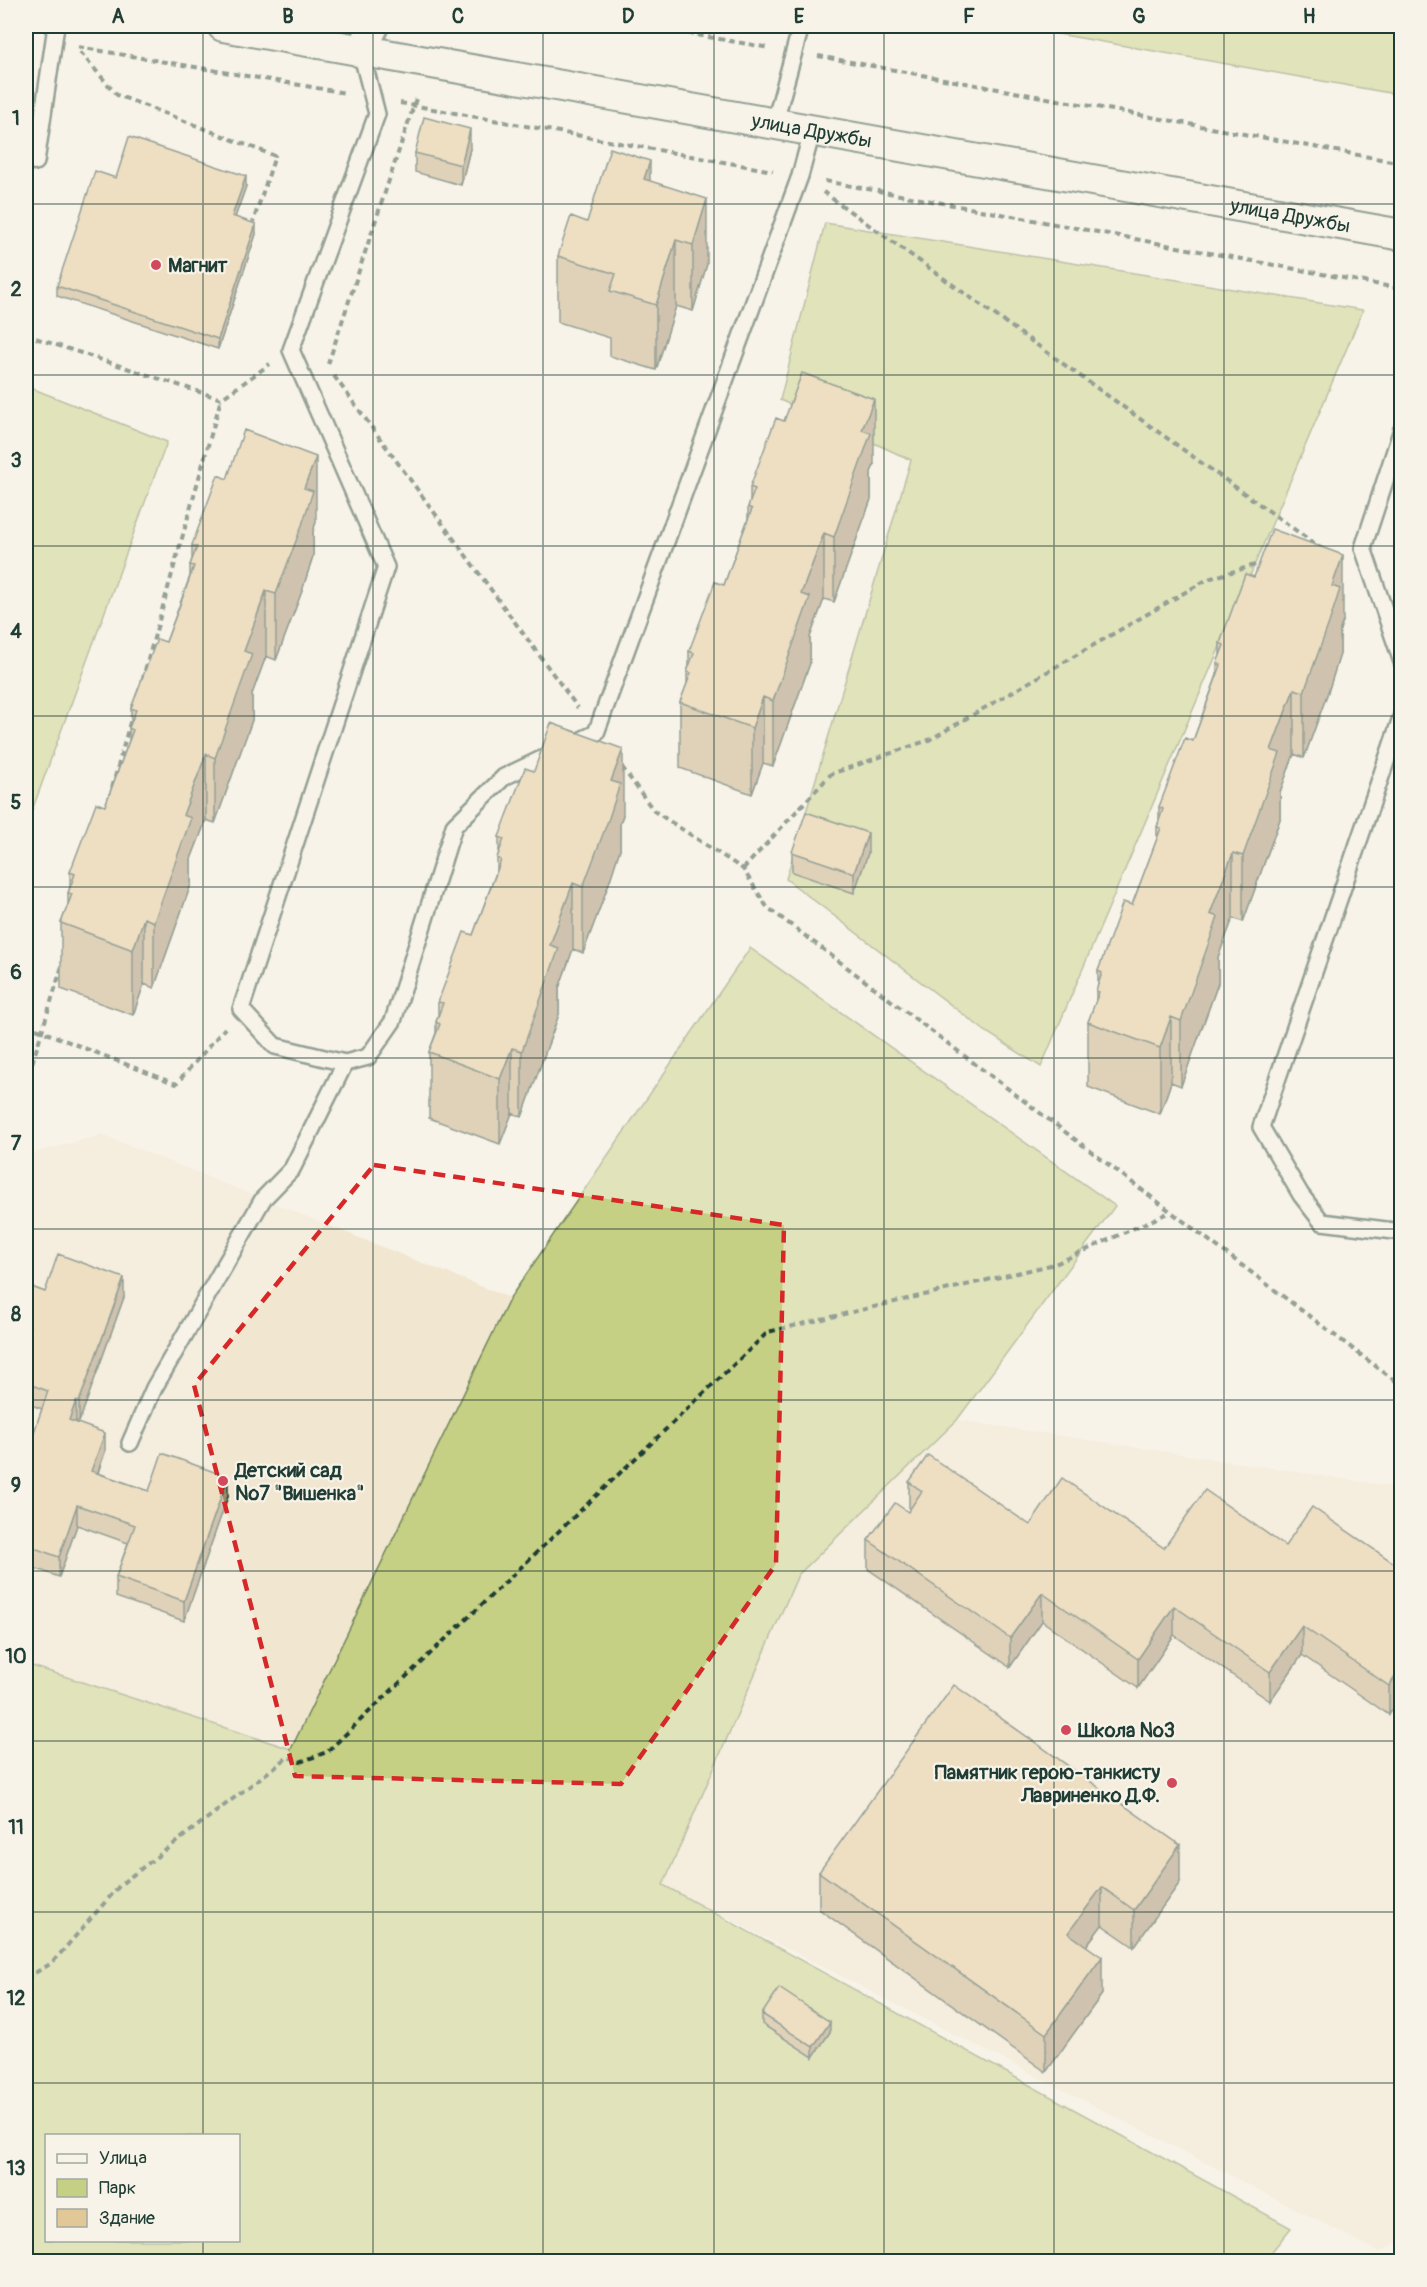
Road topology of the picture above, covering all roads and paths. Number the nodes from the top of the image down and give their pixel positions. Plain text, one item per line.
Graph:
1 (56, 26) edge
2 (223, 26) edge
3 (646, 26) edge
4 (801, 26) edge
5 (367, 39) edge
6 (793, 52) junction
7 (428, 64) junction
8 (356, 95) dead end
9 (391, 101) dead end
10 (414, 105) junction
11 (774, 125) junction
12 (812, 132) junction
13 (36, 162) dead end
14 (1401, 164) edge
15 (800, 176) junction
16 (253, 222) edge
17 (1401, 236) edge
18 (1401, 289) edge
19 (26, 335) edge
20 (291, 350) junction
21 (221, 399) junction
22 (1401, 429) edge
23 (1315, 553) edge
24 (1272, 560) edge
25 (1401, 662) edge
26 (140, 687) edge
27 (134, 710) edge
28 (1401, 715) edge
29 (596, 733) junction
30 (111, 790) edge
31 (743, 869) junction
32 (63, 963) dead end
33 (241, 1009) junction
34 (26, 1024) edge
35 (43, 1032) junction
36 (345, 1064) junction
37 (26, 1083) edge
38 (1170, 1212) junction
39 (1401, 1232) edge
40 (1401, 1386) edge
41 (130, 1443) dead end
42 (26, 1978) edge

1 - 13 lane
2 - 5 street, улица Дружбы
3 - 6 path
4 - 6 lane
5 - 7 street, улица Дружбы
5 - 20 lane
6 - 11 lane
6 - 14 path
7 - 10 path
7 - 11 street, улица Дружбы
8 - 16 path
9 - 10 path
10 - 15 path
10 - 29 path
11 - 12 street, улица Дружбы
12 - 15 lane
12 - 17 street, улица Дружбы
15 - 18 path
15 - 23 path
15 - 29 lane
19 - 21 path
20 - 21 path
20 - 33 lane
21 - 26 path
22 - 25 lane
24 - 31 path
27 - 30 path
28 - 39 lane
29 - 31 path
29 - 36 lane
31 - 38 path
32 - 35 path
33 - 35 path
33 - 36 lane
34 - 35 path
35 - 37 path
36 - 41 lane
38 - 40 path
38 - 42 path

